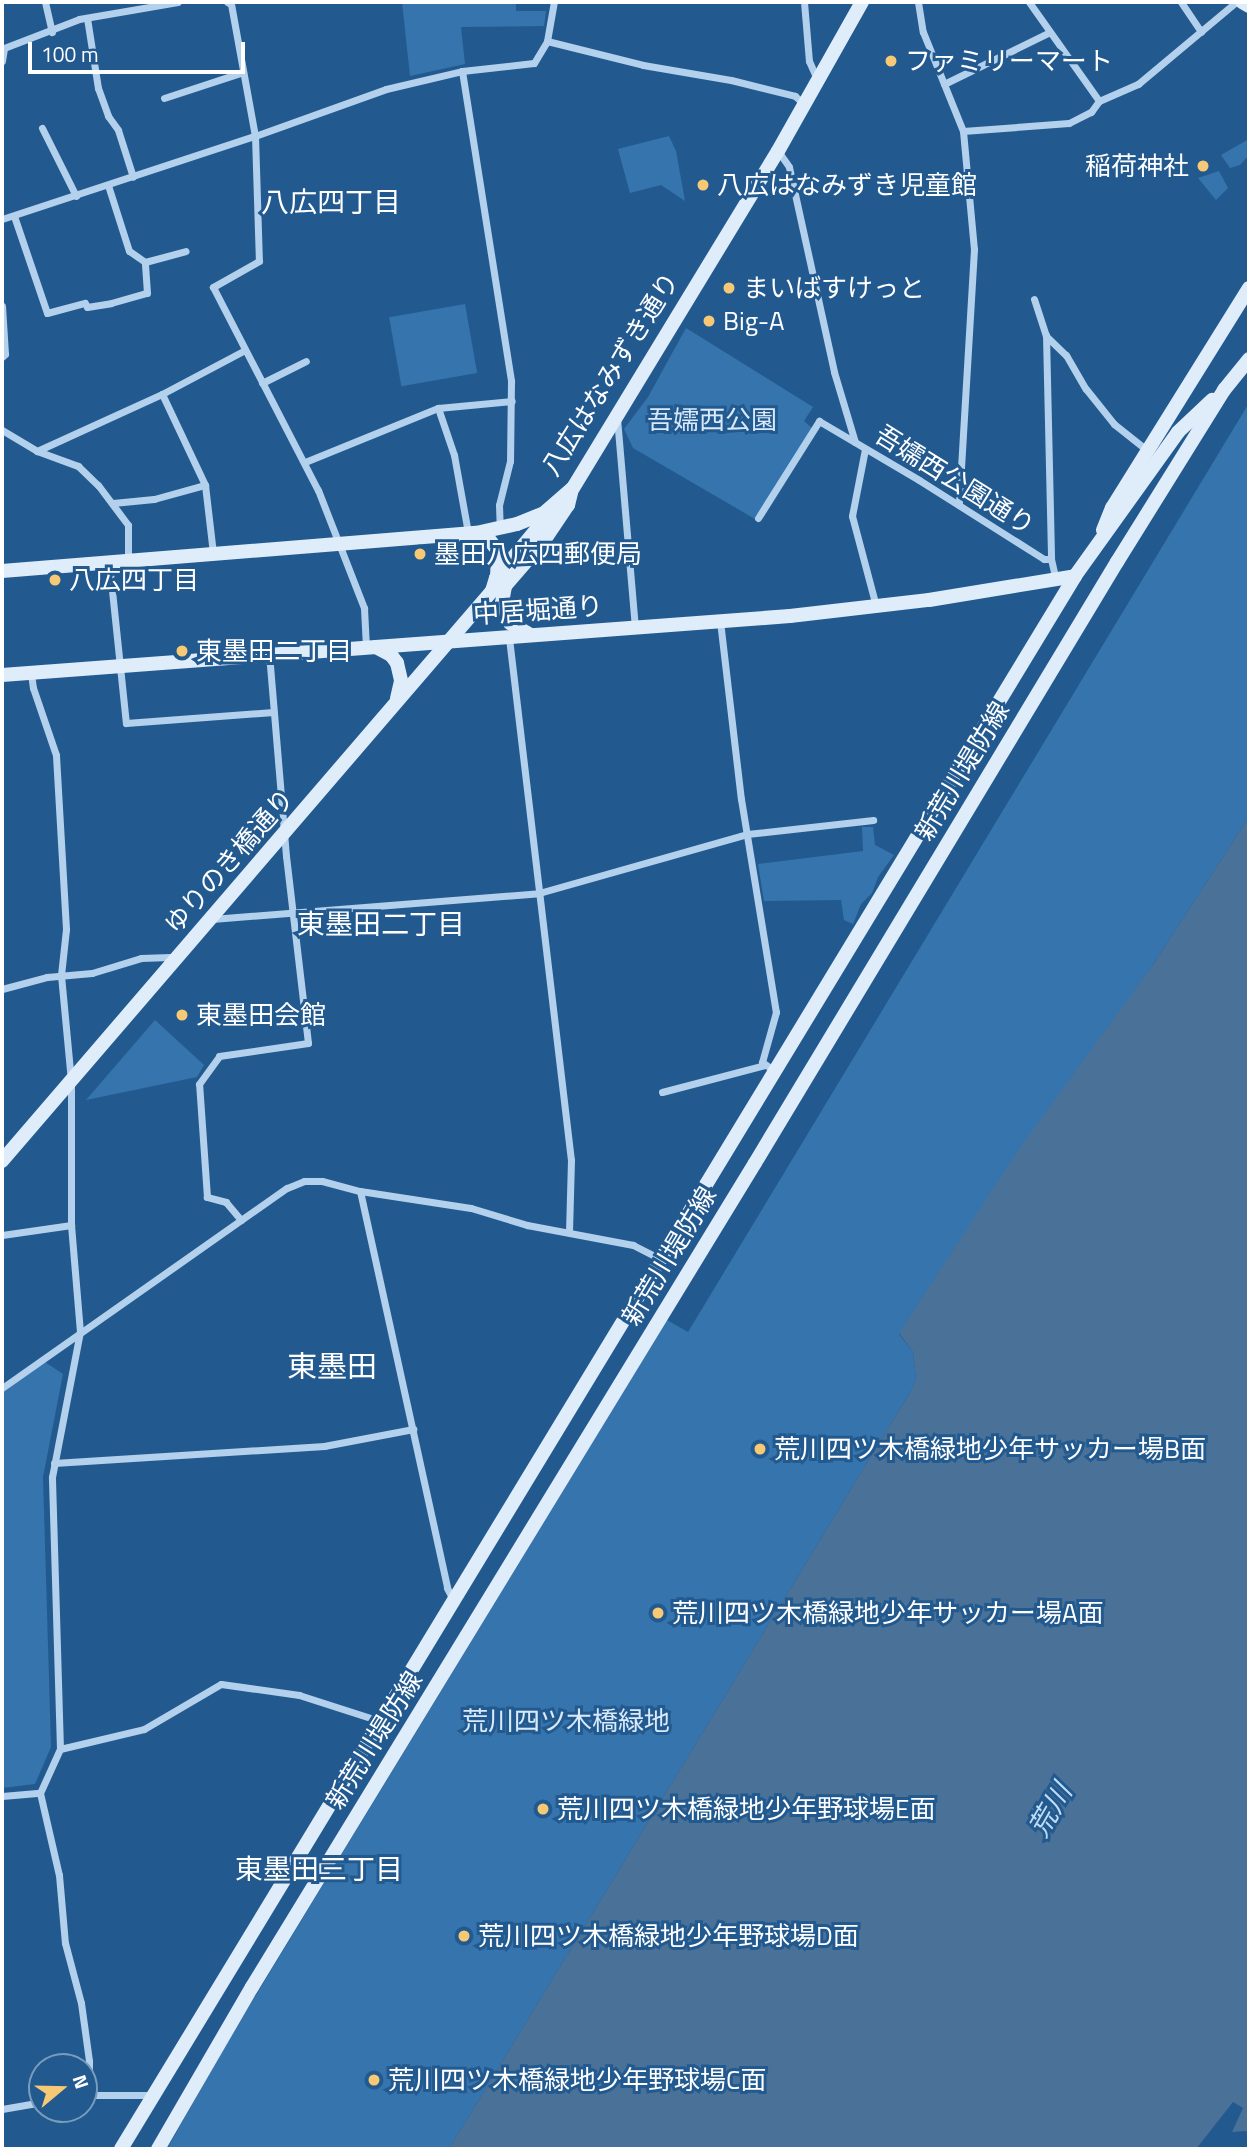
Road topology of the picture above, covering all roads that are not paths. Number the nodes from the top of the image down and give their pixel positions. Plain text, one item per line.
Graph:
1 (45, 2) edge
2 (178, 2) edge
3 (228, 2) edge
4 (554, 2) edge
5 (804, 2) edge
6 (862, 2) edge
7 (918, 2) edge
8 (1029, 2) edge
9 (1181, 2) edge
10 (1236, 2) edge
11 (1242, 2) edge
12 (1249, 6) edge
13 (87, 18) junction
14 (52, 32) junction
15 (1201, 32) junction
16 (1048, 33) junction
17 (547, 41) junction
18 (2, 61) edge
19 (461, 71) junction
20 (243, 72) junction
21 (819, 81) junction
22 (944, 84) junction
23 (164, 98) dead end
24 (1098, 101) junction
25 (804, 104) junction
26 (42, 128) dead end
27 (963, 131) junction
28 (255, 136) junction
29 (778, 151) junction
30 (133, 177) junction
31 (108, 185) junction
32 (76, 195) junction
33 (14, 216) junction
34 (2, 219) edge
35 (186, 251) dead end
36 (145, 262) junction
37 (1249, 288) edge
38 (1034, 299) dead end
39 (2, 306) edge
40 (1046, 335) junction
41 (245, 350) junction
42 (2, 357) edge
43 (1249, 359) edge
44 (306, 361) dead end
45 (262, 383) junction
46 (1224, 390) junction
47 (162, 394) junction
48 (512, 401) junction
49 (438, 408) junction
50 (617, 411) junction
51 (2, 430) edge
52 (855, 443) junction
53 (865, 449) junction
54 (37, 451) junction
55 (1149, 451) junction
56 (304, 462) junction
57 (205, 485) junction
58 (573, 488) junction
59 (113, 503) junction
60 (959, 505) junction
61 (758, 518) dead end
62 (500, 528) junction
63 (472, 533) junction
64 (340, 544) junction
65 (1094, 551) junction
66 (213, 554) junction
67 (1051, 559) junction
68 (128, 561) junction
69 (109, 562) junction
70 (2, 570) edge
71 (1075, 576) junction
72 (1056, 581) junction
73 (498, 585) junction
74 (876, 607) junction
75 (720, 621) junction
76 (635, 628) junction
77 (533, 635) junction
78 (509, 637) junction
79 (450, 640) junction
80 (370, 648) junction
81 (269, 655) junction
82 (122, 666) junction
83 (31, 673) junction
84 (2, 675) edge
85 (395, 703) junction
86 (274, 712) junction
87 (873, 820) dead end
88 (747, 834) junction
89 (284, 835) junction
90 (539, 892) junction
91 (292, 912) junction
92 (211, 919) junction
93 (178, 957) junction
94 (61, 975) junction
95 (2, 989) edge
96 (770, 1068) junction
97 (71, 1081) junction
98 (662, 1092) dead end
99 (2, 1161) edge
100 (360, 1191) junction
101 (241, 1220) junction
102 (71, 1225) junction
103 (569, 1231) junction
104 (2, 1235) edge
105 (661, 1259) junction
106 (80, 1332) junction
107 (2, 1388) edge
108 (413, 1429) junction
109 (54, 1463) junction
110 (453, 1601) junction
111 (380, 1721) junction
112 (60, 1749) junction
113 (40, 1793) junction
114 (2, 1796) edge
115 (88, 2053) edge
116 (98, 2095) edge
117 (155, 2095) junction
118 (28, 2104) edge
119 (2, 2109) edge
120 (121, 2149) edge
121 (158, 2149) edge

1 - 14 street
2 - 13 street
3 - 20 street
4 - 17 street
5 - 21 street
6 - 21 main road, 八広はなみずき通り
7 - 22 street
8 - 16 street
9 - 15 street
10 - 15 street
11 - 12 main road
13 - 14 street
13 - 30 street
14 - 18 street
15 - 24 street
16 - 22 street
16 - 24 street
17 - 19 street
17 - 25 street
19 - 28 street
19 - 48 street
20 - 23 street
20 - 28 street
21 - 25 main road, 八広はなみずき通り
22 - 27 street
24 - 27 street
25 - 29 main road, 八広はなみずき通り
26 - 32 street
27 - 60 street
28 - 30 street
28 - 41 street
29 - 50 main road, 八広はなみずき通り
29 - 52 street
30 - 31 street
31 - 32 street
31 - 36 street
32 - 33 street
33 - 34 street
33 - 36 street
35 - 36 street
37 - 55 main road, 新荒川堤防線
38 - 40 street
39 - 42 street
40 - 55 street
40 - 67 street
41 - 45 street
41 - 47 street
43 - 46 main road, 新荒川堤防線
44 - 45 street
45 - 56 street
46 - 65 main road, 新荒川堤防線
46 - 121 main road, 新荒川堤防線
47 - 54 street
47 - 57 street
48 - 49 street
48 - 62 street
49 - 56 street
49 - 63 street
50 - 58 main road, 八広はなみずき通り
50 - 76 street
51 - 54 street
52 - 53 street, 吾嬬西公園通り
52 - 61 street, 吾嬬西公園通り
53 - 60 street, 吾嬬西公園通り
53 - 74 street
54 - 59 street
55 - 65 main road, 新荒川堤防線
56 - 64 street
57 - 59 street
57 - 66 street
58 - 62 main road, 八広はなみずき通り
58 - 73 main road, ゆりのき橋通り
59 - 68 street
60 - 67 street, 吾嬬西公園通り
62 - 63 main road, 八広はなみずき通り
63 - 64 main road, 八広はなみずき通り
63 - 73 main road
64 - 66 main road, 八広はなみずき通り
64 - 80 street
65 - 71 main road, 新荒川堤防線
66 - 68 main road, 八広はなみずき通り
67 - 72 street, 吾嬬西公園通り
68 - 69 main road, 八広はなみずき通り
69 - 70 main road, 八広はなみずき通り
69 - 82 street
71 - 72 main road, 中居堀通り
71 - 96 main road, 新荒川堤防線
72 - 74 main road, 中居堀通り
73 - 77 main road
73 - 79 main road, ゆりのき橋通り
74 - 75 main road, 中居堀通り
75 - 76 main road, 中居堀通り
75 - 88 street
76 - 77 main road, 中居堀通り
77 - 78 main road, 中居堀通り
78 - 79 main road, 中居堀通り
78 - 90 street
79 - 80 main road, 中居堀通り
79 - 85 main road, ゆりのき橋通り
80 - 81 main road, 中居堀通り
80 - 85 main road
81 - 82 main road, 中居堀通り
81 - 86 street
82 - 83 main road, 中居堀通り
82 - 86 street
83 - 84 main road, 中居堀通り
83 - 94 street
85 - 89 main road, ゆりのき橋通り
86 - 89 street
87 - 88 street
88 - 90 street
88 - 96 street
89 - 91 street
89 - 92 main road, ゆりのき橋通り
90 - 91 street
90 - 103 street
91 - 92 street
91 - 101 street
92 - 93 main road, ゆりのき橋通り
93 - 94 street
93 - 97 main road, ゆりのき橋通り
94 - 95 street
94 - 97 street
96 - 98 street
96 - 105 main road, 新荒川堤防線
97 - 99 main road, ゆりのき橋通り
97 - 102 street
100 - 101 street
100 - 103 street
100 - 108 street
101 - 106 street
102 - 104 street
102 - 106 street
103 - 105 street
105 - 110 main road, 新荒川堤防線
106 - 107 street
106 - 109 street
108 - 109 street
108 - 110 street
109 - 112 street
110 - 111 main road, 新荒川堤防線
111 - 112 street
111 - 117 main road, 新荒川堤防線
112 - 113 street
113 - 114 street
113 - 115 street
116 - 117 street
117 - 120 main road, 新荒川堤防線
118 - 119 street

